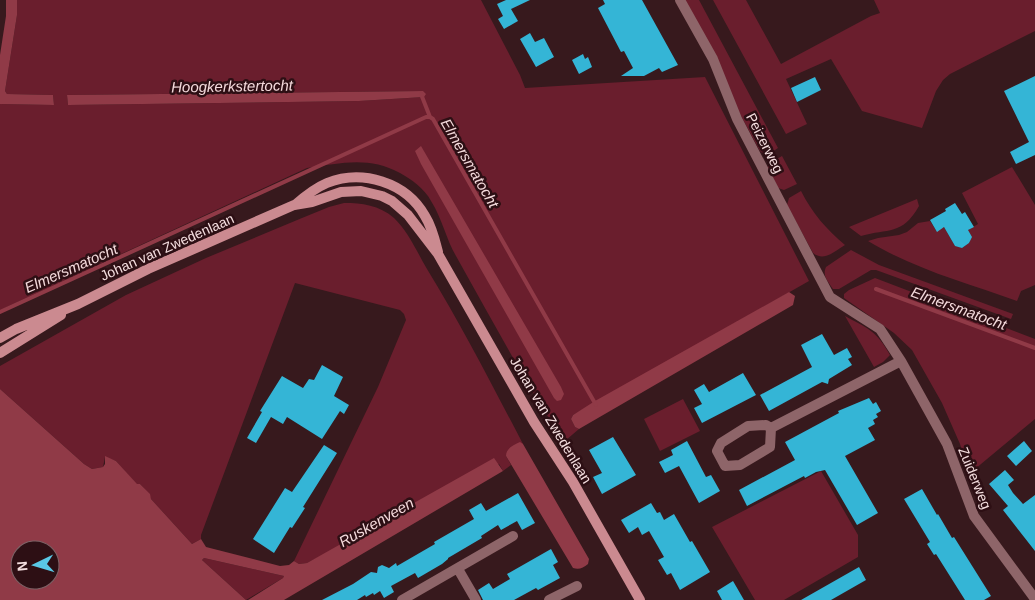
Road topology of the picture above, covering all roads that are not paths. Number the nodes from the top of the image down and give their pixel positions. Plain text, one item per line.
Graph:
1 (680, 0) edge
2 (830, 297) joint
3 (78, 304) junction
4 (0, 338) edge
5 (0, 353) edge
6 (901, 361) junction
7 (771, 428) junction
8 (513, 536) dead end
9 (458, 569) junction
10 (577, 586) dead end
11 (1035, 599) edge
12 (402, 600) edge
13 (476, 600) edge
14 (549, 600) edge
15 (640, 600) edge

1 - 2 street, Peizerweg
2 - 6 street, Zuiderweg
3 - 4 main road, Johan van Zwedenlaan
3 - 5 main road, Johan van Zwedenlaan
3 - 15 main road, Johan van Zwedenlaan
6 - 7 street
6 - 11 street, Zuiderweg
7 - 7 street
8 - 9 street
9 - 12 street
9 - 13 street
10 - 14 street

